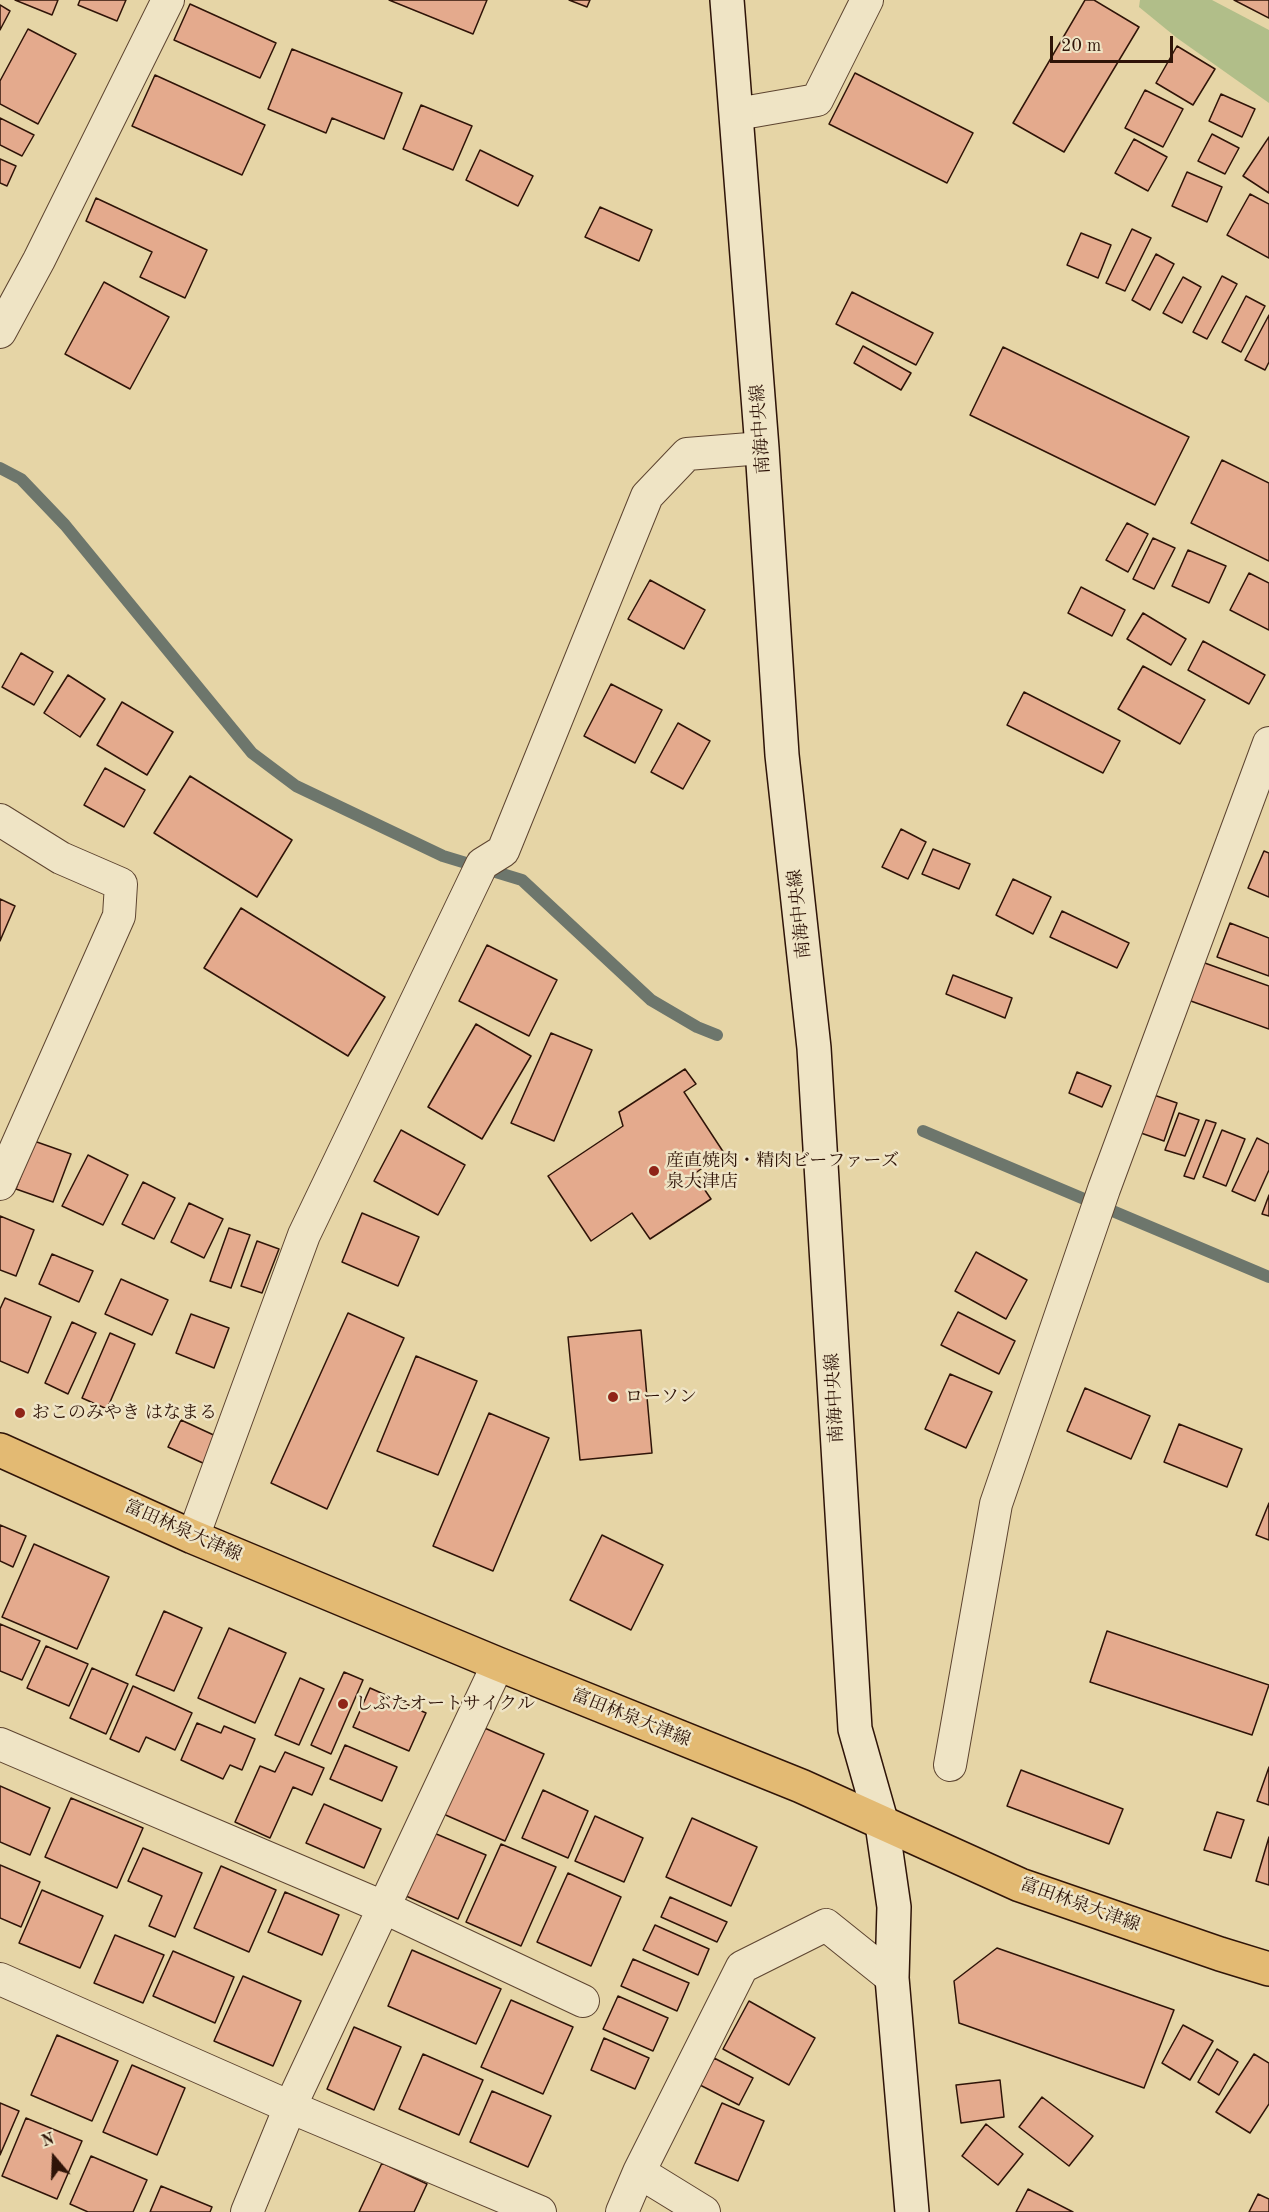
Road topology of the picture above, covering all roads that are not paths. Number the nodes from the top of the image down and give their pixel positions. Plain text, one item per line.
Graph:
1 (168, 0) edge
2 (728, 0) edge
3 (867, 0) edge
4 (737, 114) junction
5 (0, 332) edge
6 (762, 448) junction
7 (1269, 743) edge
8 (0, 820) edge
9 (0, 1184) edge
10 (0, 1450) edge
11 (193, 1537) junction
12 (498, 1664) junction
13 (0, 1744) edge
14 (950, 1765) dead end
15 (882, 1824) junction
16 (383, 1907) junction
17 (1269, 1969) edge
18 (892, 1978) junction
19 (0, 1979) edge
20 (583, 2001) dead end
21 (290, 2106) junction
22 (639, 2172) junction
23 (247, 2212) edge
24 (540, 2212) edge
25 (622, 2212) edge
26 (704, 2212) edge
27 (912, 2212) edge

1 - 5 street
2 - 4 street, 南海中央線
3 - 4 street
4 - 6 street, 南海中央線
6 - 11 street
6 - 15 street, 南海中央線
7 - 14 street
8 - 9 street
10 - 11 main road, 富田林泉大津線
11 - 12 main road, 富田林泉大津線
12 - 15 main road, 富田林泉大津線
12 - 16 street
13 - 16 street
15 - 17 main road, 富田林泉大津線
15 - 18 street, 南海中央線
16 - 20 street
16 - 21 street
18 - 22 street
18 - 27 street, 南海中央線
19 - 21 street
21 - 23 street
21 - 24 street
22 - 25 street
22 - 26 street

